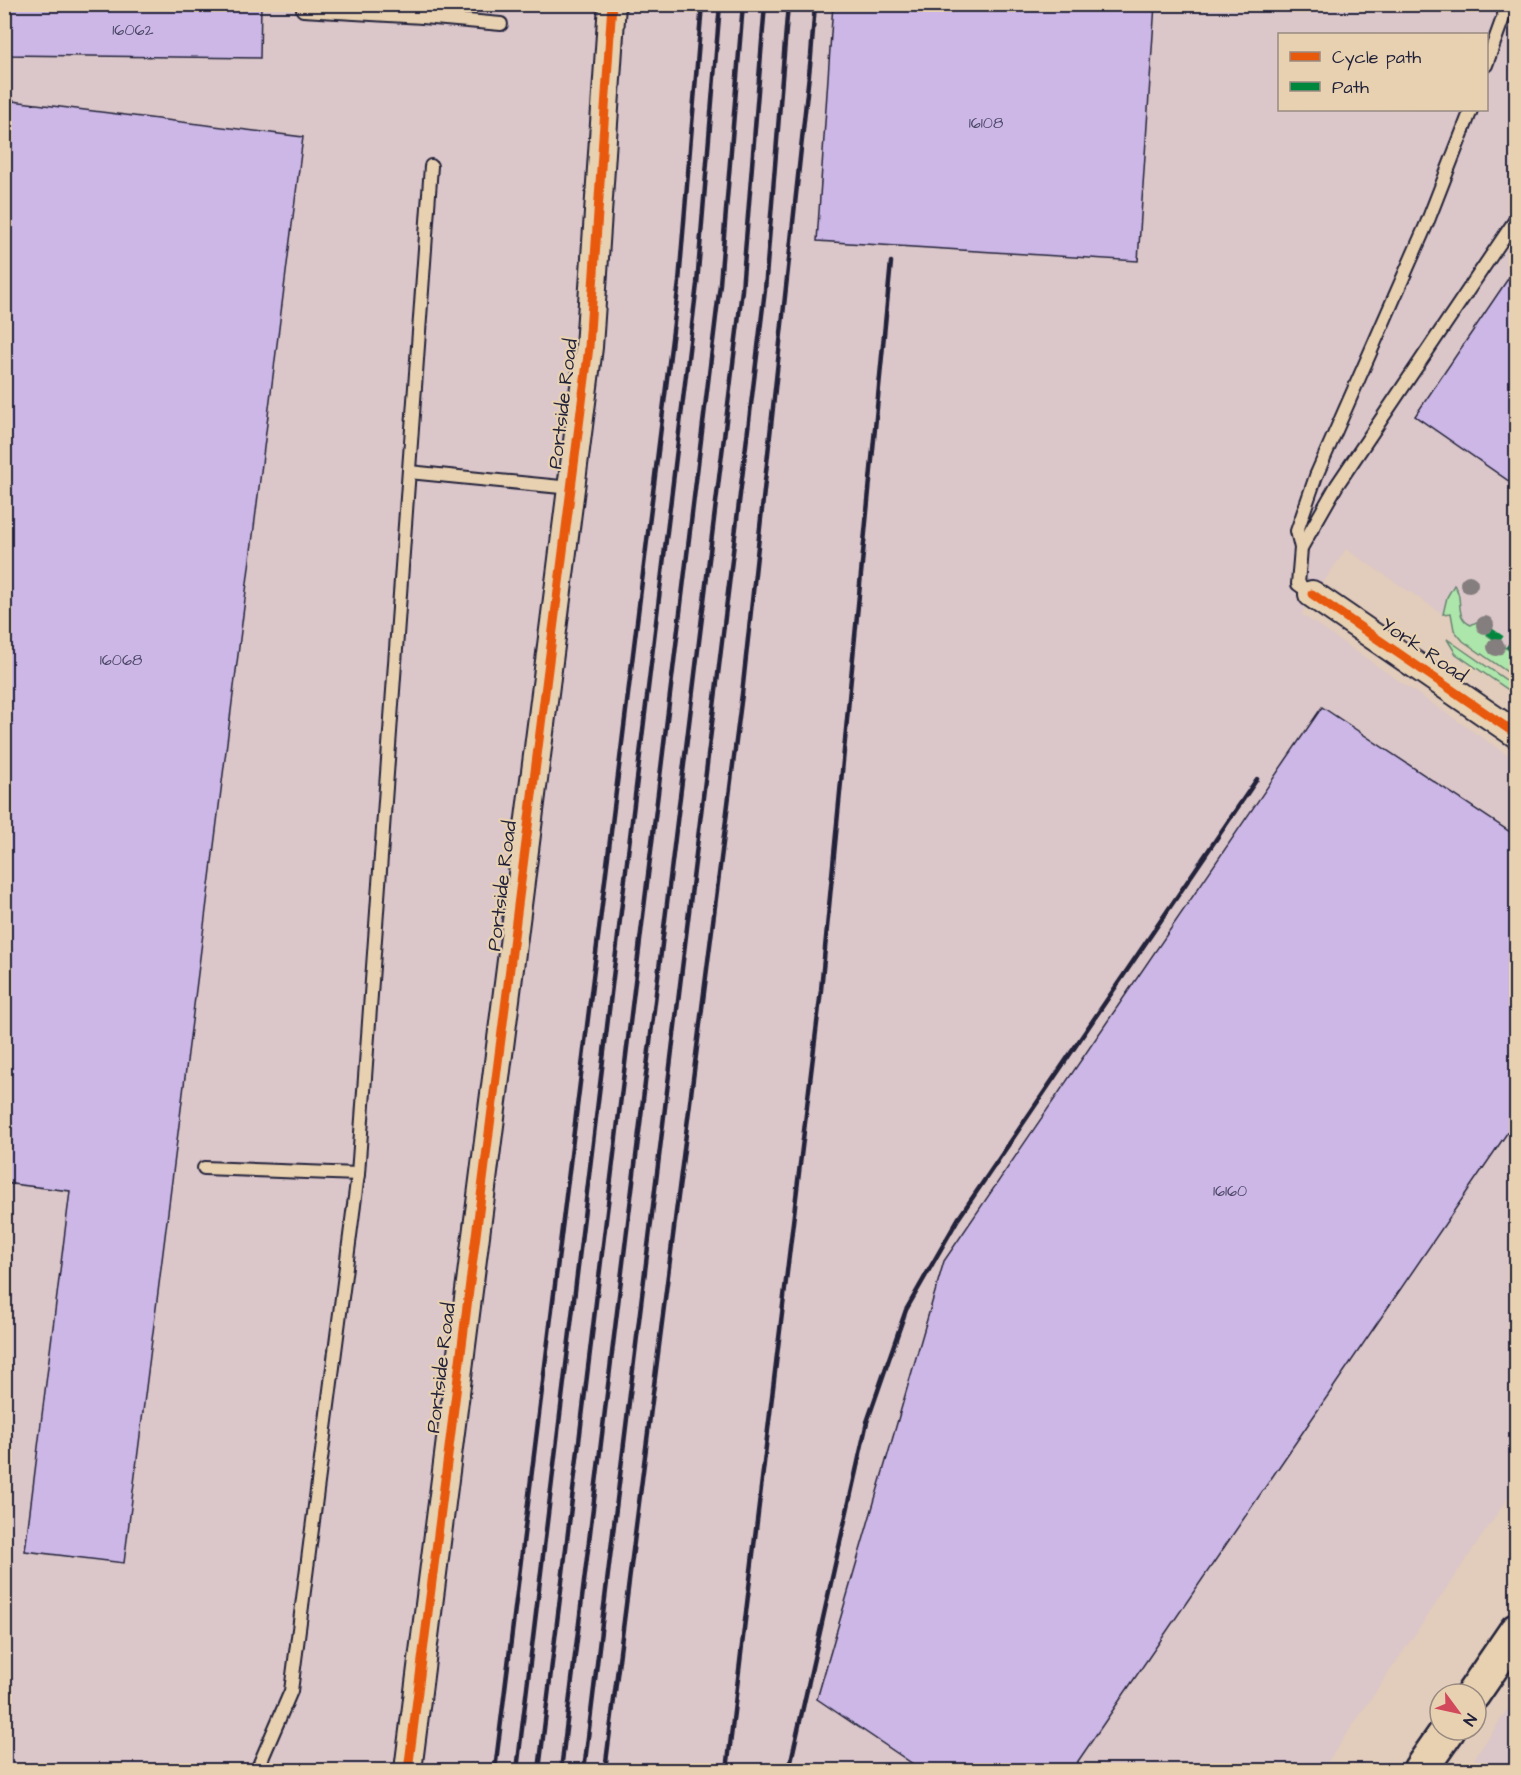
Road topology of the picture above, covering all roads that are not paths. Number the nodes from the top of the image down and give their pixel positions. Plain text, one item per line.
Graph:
1 (612, 4) edge
2 (1508, 4) edge
3 (303, 10) dead end
4 (424, 11) edge
5 (501, 24) dead end
6 (1488, 59) edge
7 (1471, 111) edge
8 (431, 166) dead end
9 (1516, 219) edge
10 (409, 472) junction
11 (571, 488) junction
12 (1301, 548) junction
13 (1312, 594) joint
14 (1516, 734) edge
15 (204, 1168) dead end
16 (358, 1174) junction
17 (1516, 1631) edge
18 (1481, 1682) edge
19 (1440, 1742) edge
20 (257, 1770) edge
21 (408, 1770) edge
22 (1420, 1770) edge

1 - 11 street, Portside Road
2 - 6 lane
3 - 4 lane
4 - 5 lane
7 - 12 lane
8 - 10 lane
9 - 12 lane
10 - 11 lane
10 - 16 lane
11 - 21 street, Portside Road
12 - 13 lane
13 - 14 street, York Road
15 - 16 lane
16 - 20 lane
17 - 18 main road
19 - 22 main road

